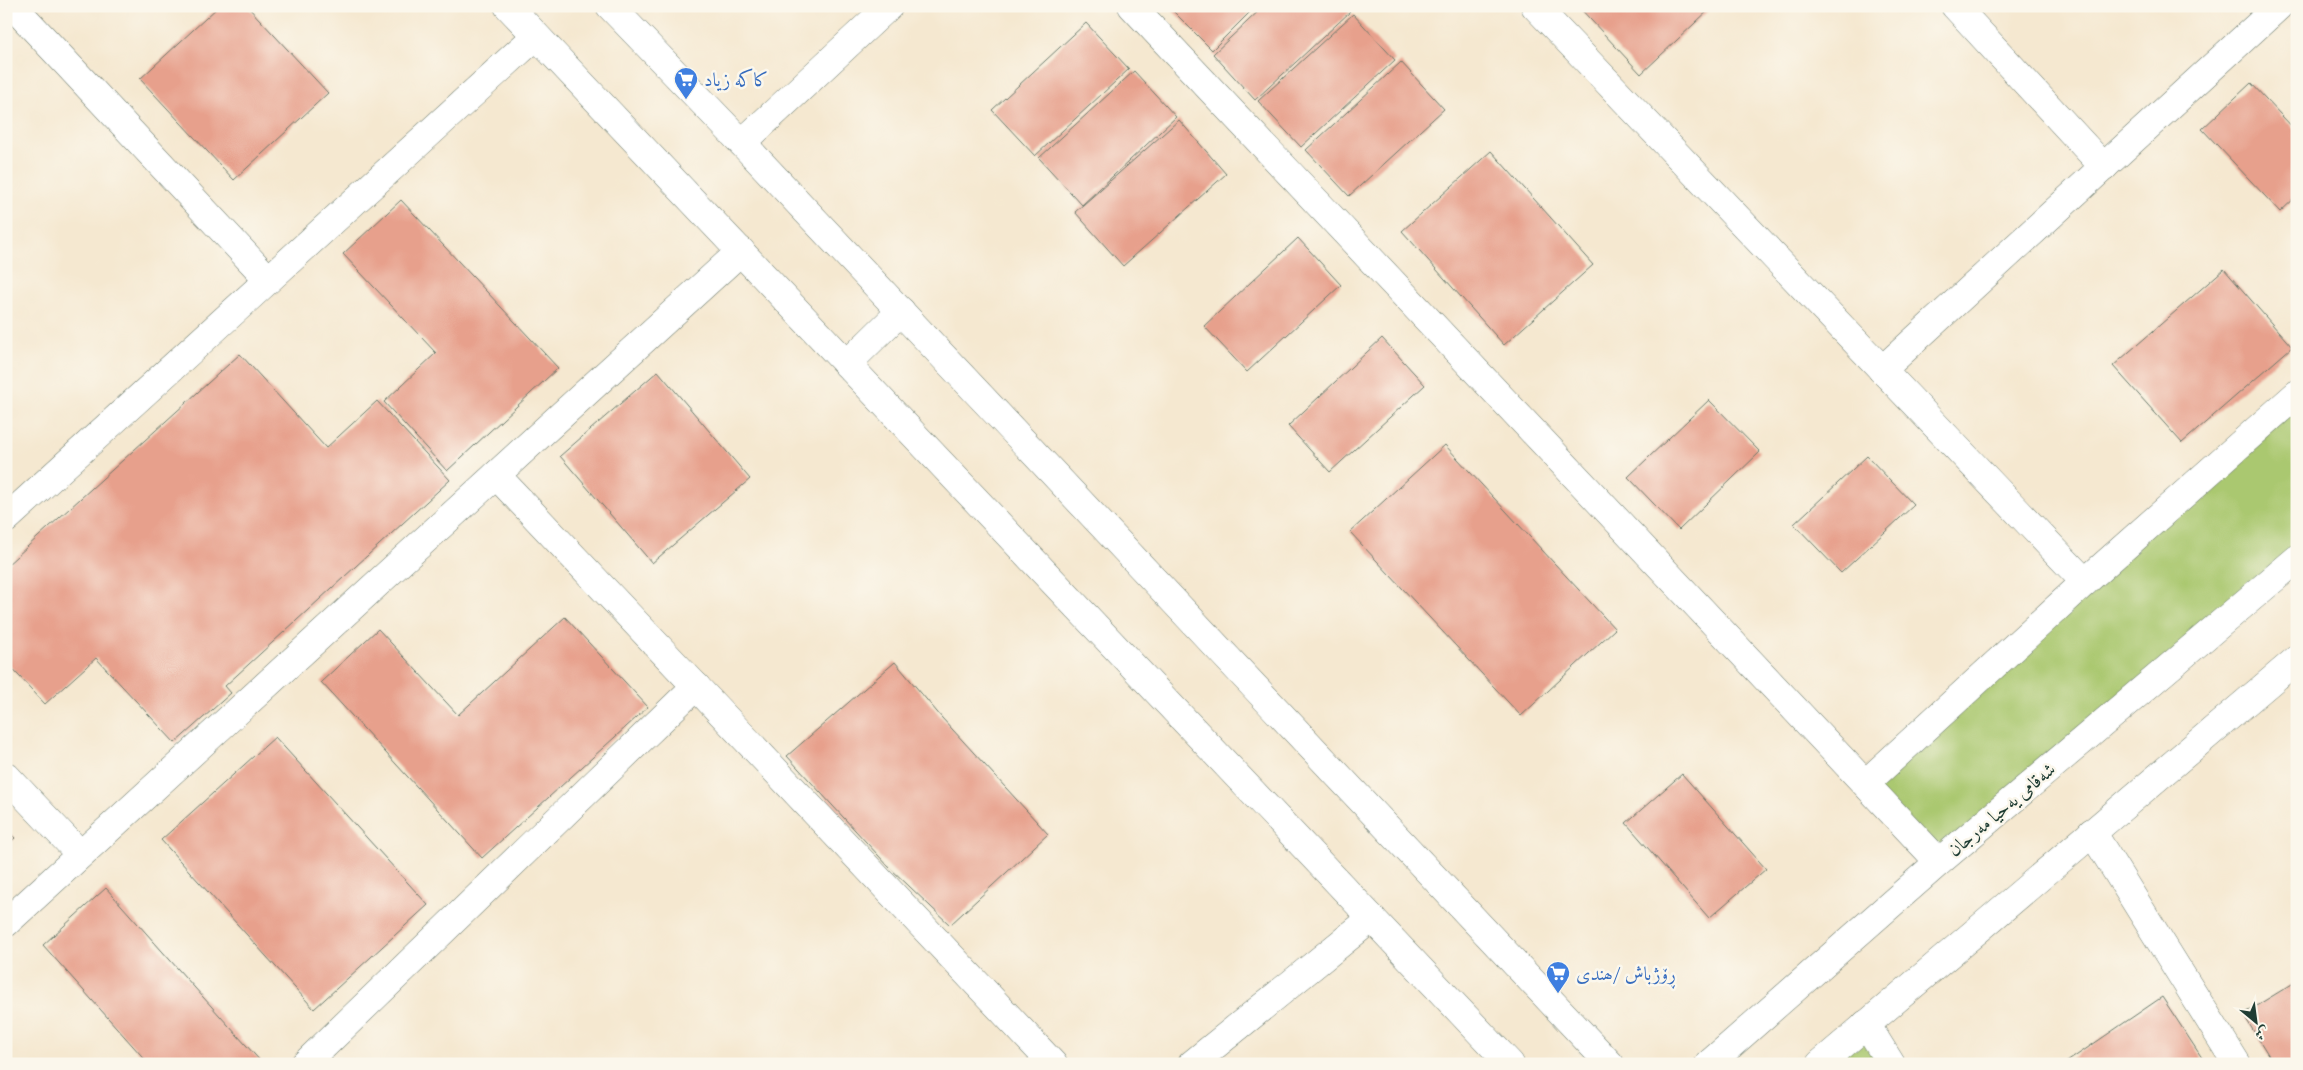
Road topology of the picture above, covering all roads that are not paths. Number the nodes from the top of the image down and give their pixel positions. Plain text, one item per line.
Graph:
1 (13, 6) edge
2 (508, 6) edge
3 (610, 6) edge
4 (889, 6) edge
5 (1132, 6) edge
6 (1535, 6) edge
7 (1954, 6) edge
8 (2279, 6) edge
9 (536, 36) junction
10 (742, 143) junction
11 (2104, 167) junction
12 (740, 251) junction
13 (268, 279) junction
14 (901, 311) junction
15 (847, 364) junction
16 (1882, 370) junction
17 (2297, 394) edge
18 (496, 475) junction
19 (6, 519) edge
20 (2297, 559) edge
21 (2085, 582) junction
22 (2297, 659) edge
23 (696, 686) junction
24 (6, 776) edge
25 (1866, 783) junction
26 (2092, 832) junction
27 (80, 854) junction
28 (1939, 862) junction
29 (1372, 918) junction
30 (6, 923) edge
31 (1866, 1024) junction
32 (305, 1064) edge
33 (1053, 1064) edge
34 (1192, 1064) edge
35 (1510, 1064) edge
36 (1610, 1064) edge
37 (1709, 1064) edge
38 (1820, 1064) edge
39 (1891, 1064) edge
40 (2237, 1064) edge

1 - 13 street
2 - 9 street
3 - 10 street
4 - 10 street
5 - 25 street
6 - 16 street
7 - 11 street
8 - 11 street
9 - 12 street
9 - 13 street
10 - 14 street
11 - 16 street
12 - 15 street
12 - 18 street
13 - 19 street
14 - 15 street
14 - 36 street
15 - 29 street
16 - 21 street
17 - 21 street
18 - 23 street
18 - 27 street
20 - 28 street, شەقامی یەحیا مەرجان
21 - 25 street
22 - 26 street
23 - 32 street
23 - 33 street
24 - 27 street
25 - 28 street
26 - 31 street
26 - 40 street
27 - 30 street
28 - 37 street, شەقامی یەحیا مەرجان
29 - 34 street
29 - 35 street
31 - 38 street
31 - 39 street

